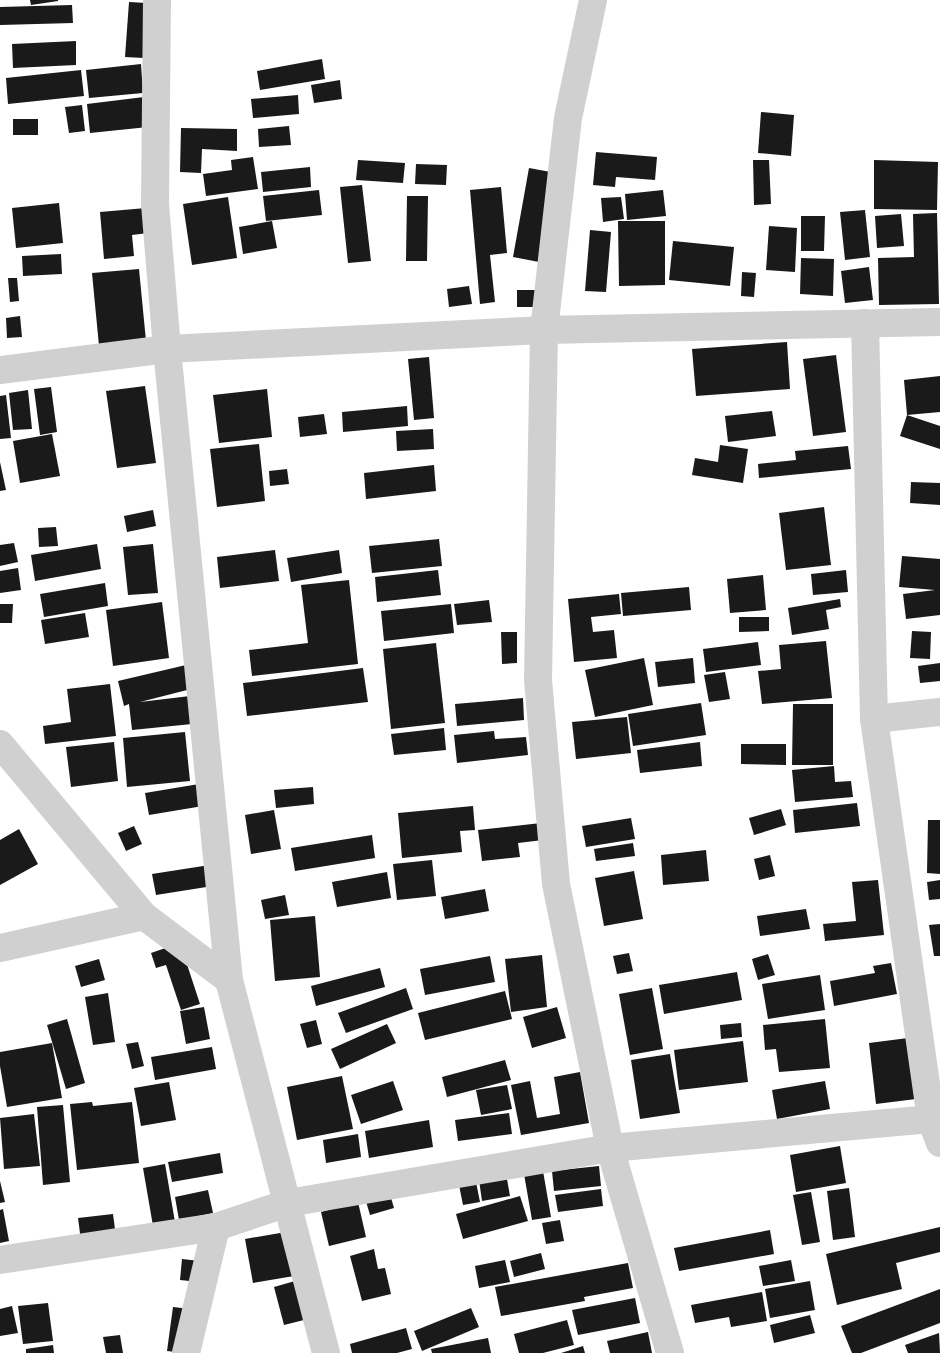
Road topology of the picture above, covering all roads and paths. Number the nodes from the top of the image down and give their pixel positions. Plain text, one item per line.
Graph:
1 (157, 0) edge
2 (593, 0) edge
3 (940, 322) edge
4 (865, 323) junction
5 (544, 330) junction
6 (167, 349) junction
7 (0, 370) edge
8 (940, 712) edge
9 (874, 719) junction
10 (0, 744) edge
11 (144, 916) junction
12 (0, 948) edge
13 (229, 980) junction
14 (935, 1131) edge
15 (610, 1148) junction
16 (288, 1203) junction
17 (216, 1227) junction
18 (0, 1260) edge
19 (186, 1353) edge
20 (326, 1353) edge
21 (670, 1353) edge

1 - 6 street
2 - 5 street
3 - 4 street
4 - 5 street
4 - 9 street
5 - 6 street
5 - 15 street
6 - 7 street
6 - 13 street
8 - 9 street
9 - 14 street
10 - 11 street
11 - 12 street
11 - 13 street
13 - 16 street
14 - 15 street
15 - 16 street
15 - 21 street
16 - 17 street
16 - 20 street
17 - 18 street
17 - 19 street

